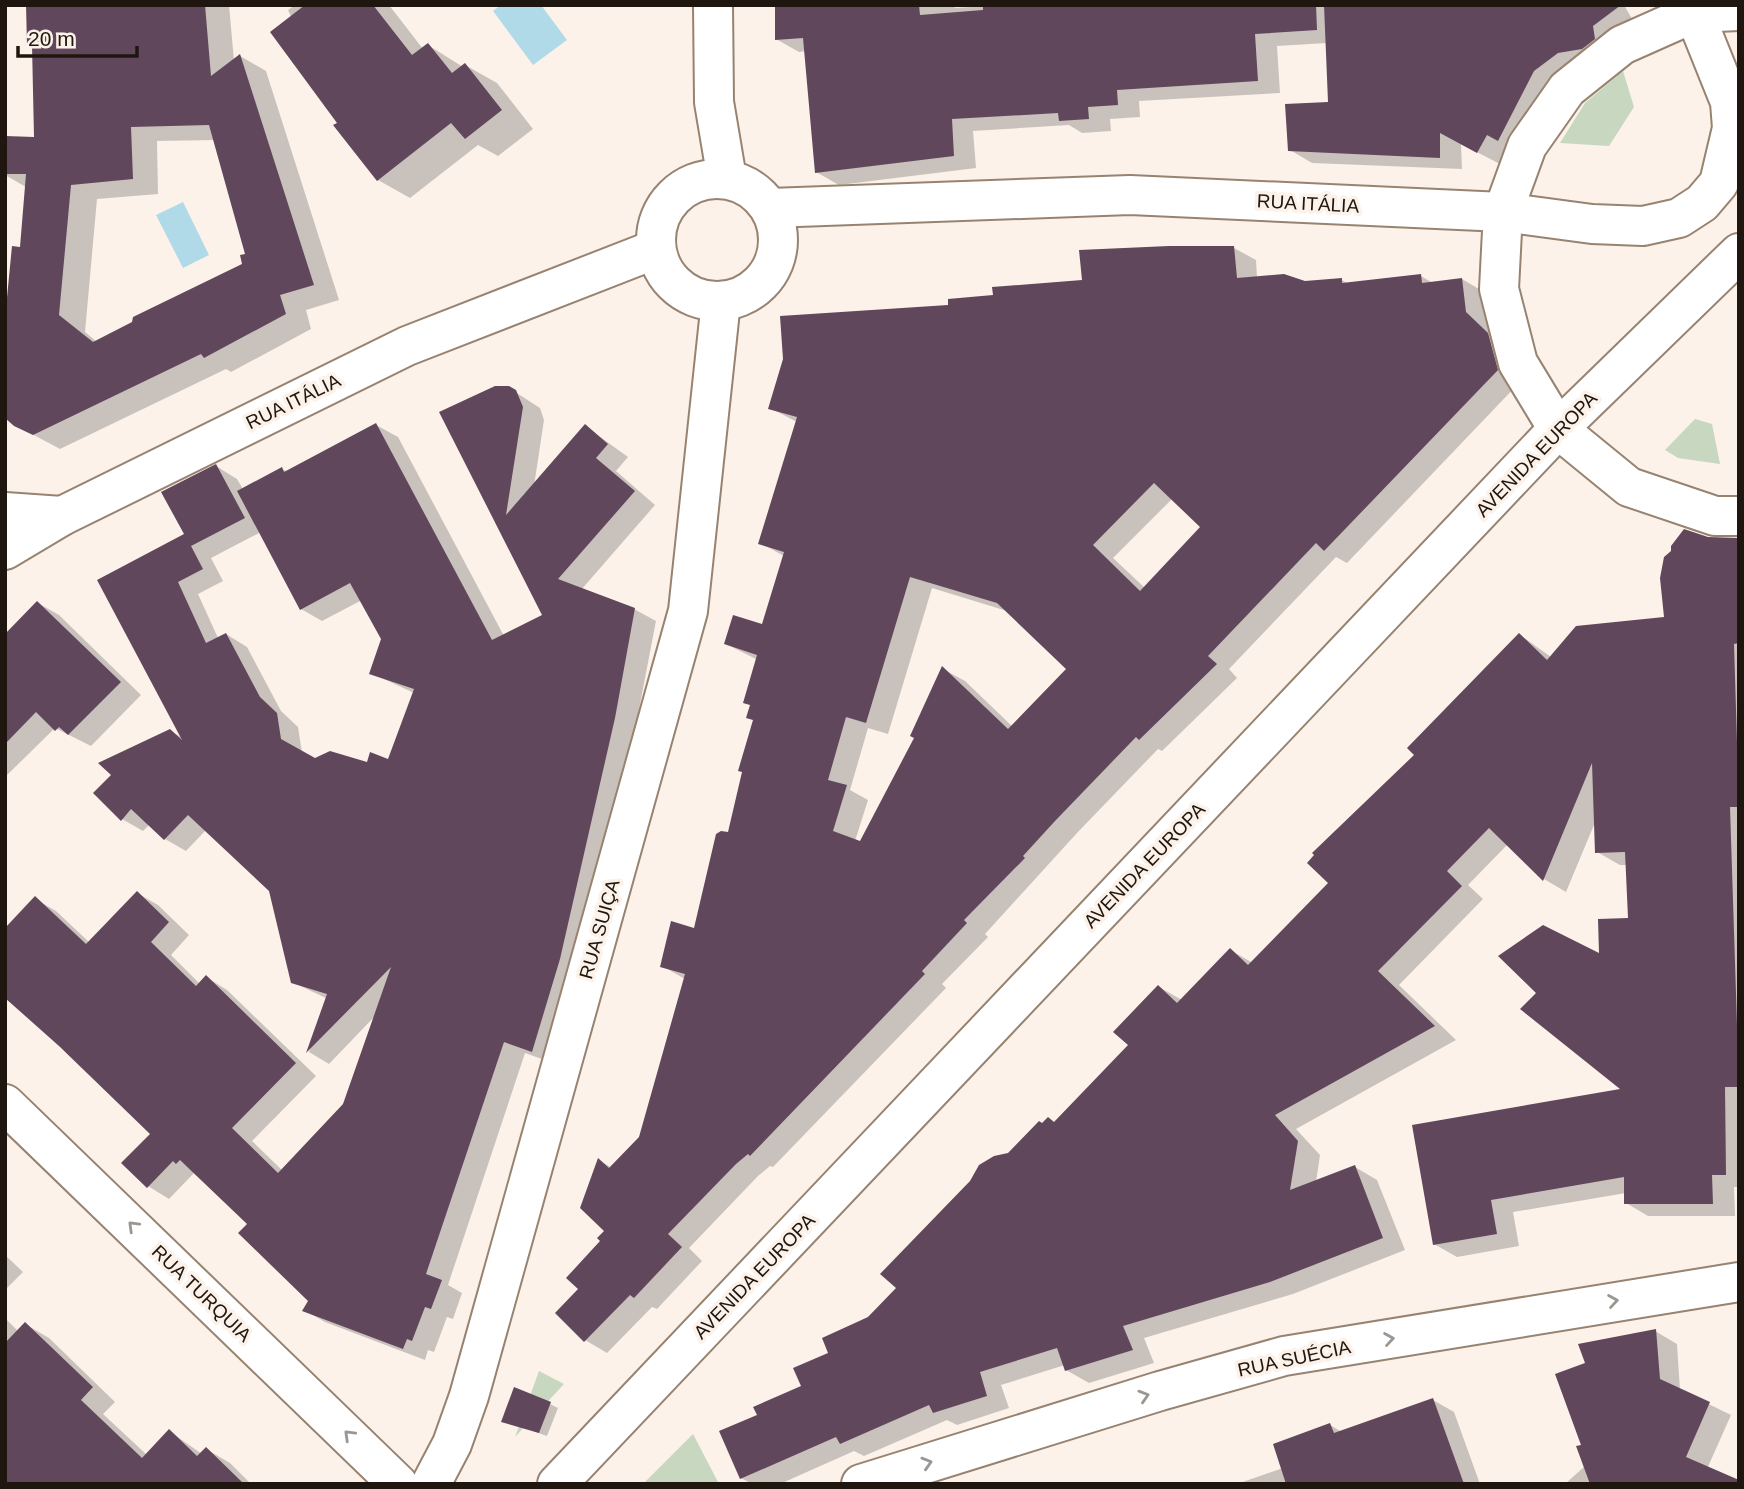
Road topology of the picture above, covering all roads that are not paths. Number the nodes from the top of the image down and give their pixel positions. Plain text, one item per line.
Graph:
1 (713, 5) edge
2 (1692, 9) edge
3 (1739, 11) edge
4 (713, 179) junction
5 (1503, 212) junction
6 (775, 220) junction
7 (1739, 253) edge
8 (659, 260) junction
9 (710, 300) junction
10 (1558, 429) junction
11 (5, 512) edge
12 (62, 516) junction
13 (1739, 516) edge
14 (5, 550) edge
15 (5, 1104) edge
16 (1739, 1282) edge
17 (397, 1484) edge
18 (431, 1484) edge
19 (557, 1484) edge
20 (861, 1484) edge

1 - 4 street
2 - 3 street
2 - 5 street
2 - 5 street, RUA ITÁLIA
4 - 6 street
4 - 8 street
5 - 6 street, RUA ITÁLIA
5 - 10 street
6 - 9 street
7 - 10 street, AVENIDA EUROPA
8 - 9 street
8 - 12 street, RUA ITÁLIA
9 - 18 street, RUA SUIÇA
10 - 13 street
10 - 19 street, AVENIDA EUROPA
11 - 12 street
12 - 14 street, RUA ITÁLIA
17 -> 15 street, RUA TURQUIA
20 -> 16 street, RUA SUÉCIA

